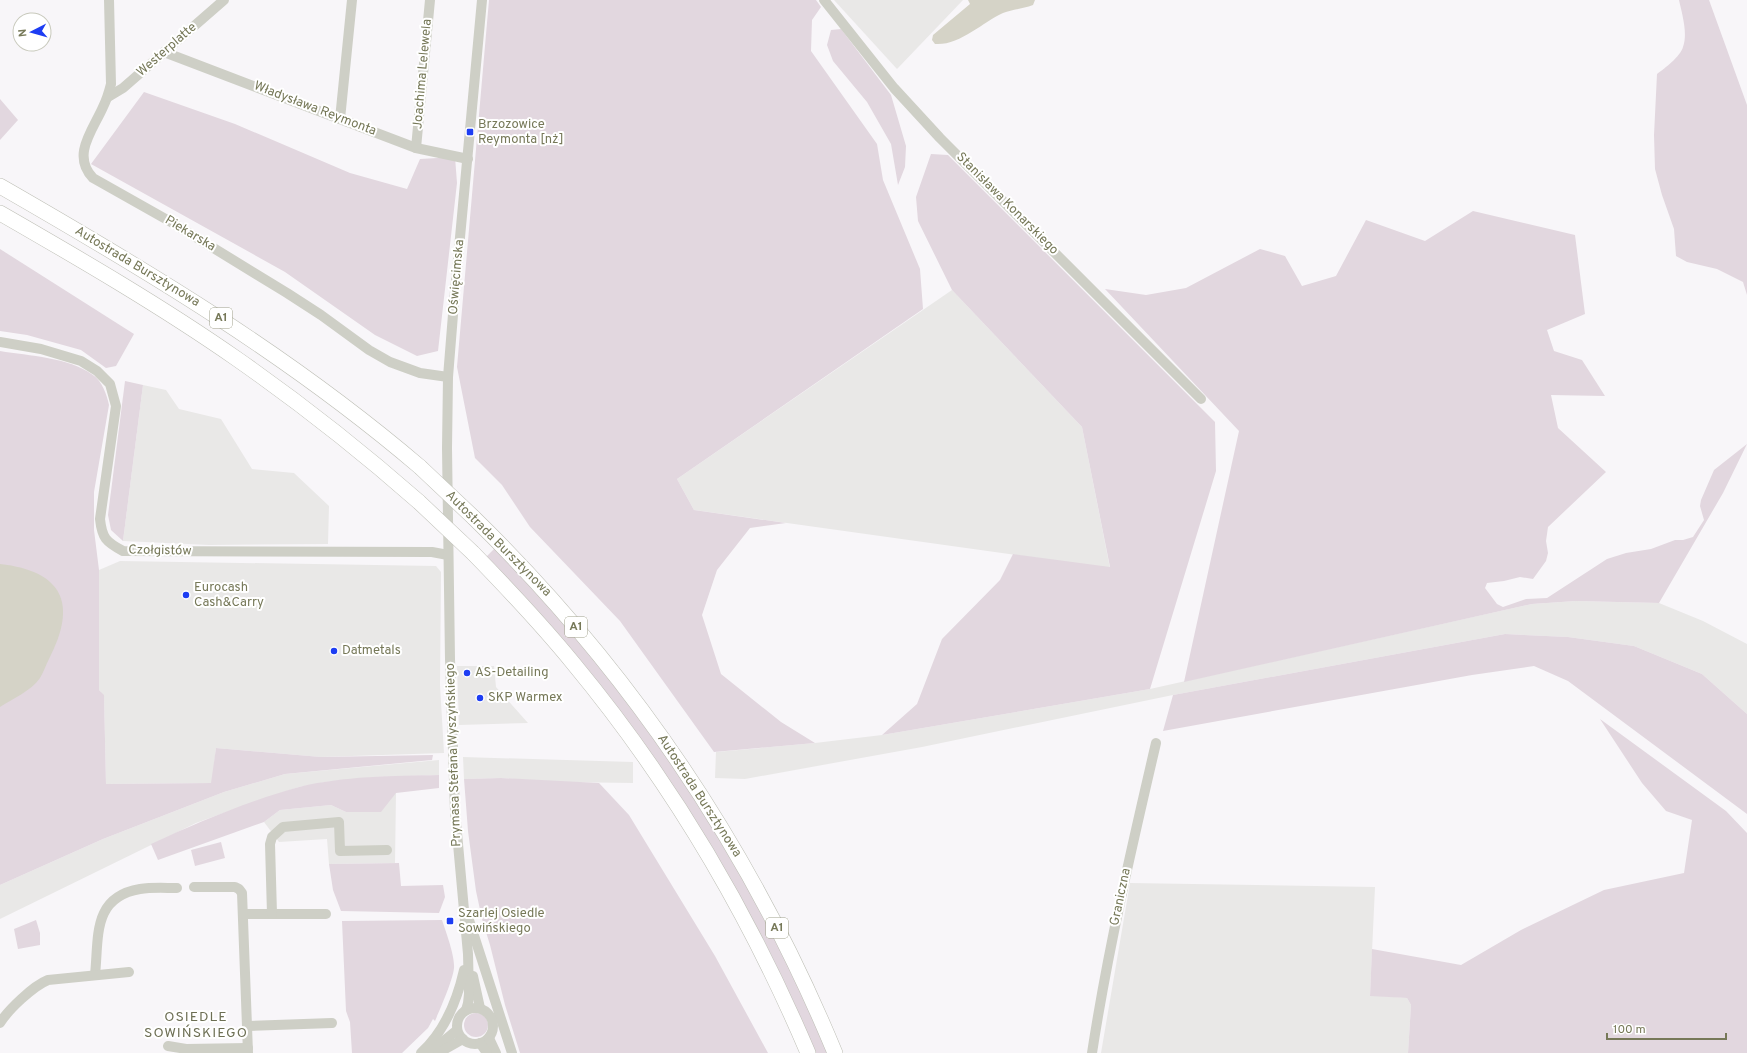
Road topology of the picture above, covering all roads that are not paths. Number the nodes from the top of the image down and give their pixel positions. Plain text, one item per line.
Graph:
1 (109, 0) edge
2 (224, 0) edge
3 (352, 0) edge
4 (430, 0) edge
5 (482, 0) edge
6 (824, 0) edge
7 (164, 52) junction
8 (108, 97) junction
9 (340, 119) junction
10 (416, 148) junction
11 (468, 159) junction
12 (4, 188) edge
13 (6, 217) edge
14 (0, 342) edge
15 (448, 377) junction
16 (1201, 399) dead end
17 (448, 555) junction
18 (1156, 743) dead end
19 (387, 850) dead end
20 (194, 887) dead end
21 (177, 888) dead end
22 (463, 896) junction
23 (243, 914) junction
24 (272, 914) junction
25 (326, 914) dead end
26 (468, 954) junction
27 (129, 972) dead end
28 (95, 975) junction
29 (480, 1008) junction
30 (466, 1010) junction
31 (0, 1023) edge
32 (332, 1023) dead end
33 (248, 1026) junction
34 (457, 1030) junction
35 (463, 1039) junction
36 (485, 1040) junction
37 (168, 1046) dead end
38 (248, 1050) edge
39 (421, 1053) edge
40 (428, 1053) edge
41 (438, 1053) edge
42 (487, 1053) edge
43 (496, 1053) edge
44 (512, 1053) edge
45 (808, 1053) edge
46 (835, 1053) edge
47 (1092, 1053) edge

1 - 8 street, Piekarska
2 - 7 street, Westerplatte
3 - 9 street
4 - 10 street, Joachima Lelewela
5 - 11 street, Oświęcimska
6 - 16 street, Stanisława Konarskiego
7 - 8 street, Westerplatte
7 - 9 street, Władysława Reymonta
8 - 15 street, Piekarska
9 - 10 street, Władysława Reymonta
10 - 11 street, Władysława Reymonta
11 - 15 street, Oświęcimska
12 - 46 highway, Autostrada Bursztynowa / A1, bridge
13 - 45 highway, Autostrada Bursztynowa / A1, bridge
14 - 17 street, Czołgistów
15 - 17 street, Oświęcimska
17 - 22 street, Prymasa Stefana Wyszyńskiego
18 - 47 street, Graniczna
19 - 24 street
20 - 23 street
21 - 28 street
22 - 26 street, Prymasa Stefana Wyszyńskiego
22 - 44 street
23 - 24 street
23 - 33 street
24 - 25 street
26 - 29 street, Prymasa Stefana Wyszyńskiego
26 - 30 street, Prymasa Stefana Wyszyńskiego
26 - 39 street
27 - 28 street
28 - 31 street
29 - 30 street
29 - 36 street
30 - 34 street
32 - 33 street
33 - 38 street
34 - 35 street
34 - 40 street
35 - 36 street
35 - 41 street
36 - 42 street
36 - 43 street
37 - 38 street

